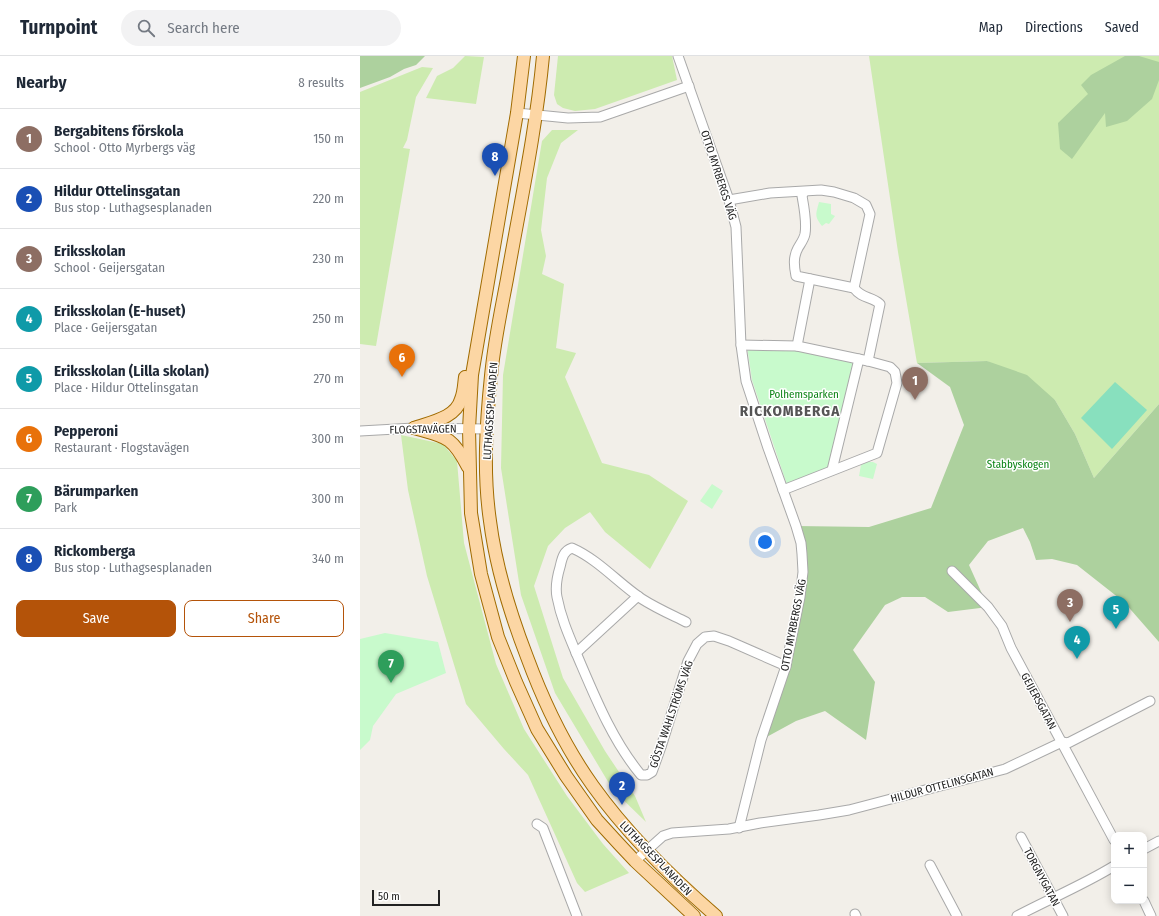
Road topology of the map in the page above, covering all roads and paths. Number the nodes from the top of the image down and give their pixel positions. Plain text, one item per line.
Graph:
1 (524, 56) edge
2 (543, 56) edge
3 (678, 56) edge
4 (688, 86) junction
5 (517, 113) junction
6 (536, 115) junction
7 (804, 192) junction
8 (729, 200) junction
9 (810, 278) junction
10 (854, 288) junction
11 (486, 290) junction
12 (741, 345) junction
13 (797, 346) junction
14 (863, 360) junction
15 (414, 428) junction
16 (469, 429) junction
17 (487, 429) junction
18 (360, 431) edge
19 (469, 470) junction
20 (832, 470) junction
21 (783, 490) junction
22 (952, 571) dead end
23 (638, 596) junction
24 (686, 622) dead end
25 (576, 653) junction
26 (786, 666) junction
27 (1150, 701) dead end
28 (1062, 742) junction
29 (536, 824) dead end
30 (739, 828) junction
31 (1111, 834) edge
32 (1021, 837) dead end
33 (1159, 841) edge
34 (1147, 847) edge
35 (647, 850) junction
36 (635, 861) junction
37 (930, 865) dead end
38 (1111, 868) edge
39 (1053, 896) junction
40 (1145, 904) edge
41 (577, 916) edge
42 (694, 916) edge
43 (716, 916) edge
44 (957, 916) edge
45 (1017, 916) edge
46 (1063, 916) edge
47 (1151, 916) edge

1 - 5 main road, LUTHAGSESPLANADEN
2 - 6 main road, LUTHAGSESPLANADEN
3 - 4 street, OTTO MYRBERGS VÄG
4 - 6 street
4 - 8 street, OTTO MYRBERGS VÄG
5 - 6 street
5 - 11 main road, LUTHAGSESPLANADEN
6 - 17 main road, LUTHAGSESPLANADEN
7 - 8 street
7 - 9 street
7 - 10 street
8 - 12 street, OTTO MYRBERGS VÄG
9 - 10 street
9 - 13 street
10 - 14 street
11 - 15 main road
11 - 16 main road, LUTHAGSESPLANADEN
12 - 13 street
12 - 21 street, OTTO MYRBERGS VÄG
13 - 14 street
14 - 20 street
14 - 20 street
15 - 16 street, FLOGSTAVÄGEN
15 - 18 street, FLOGSTAVÄGEN
15 - 19 main road
16 - 17 street, FLOGSTAVÄGEN
16 - 19 main road, LUTHAGSESPLANADEN
17 - 35 main road, LUTHAGSESPLANADEN
19 - 36 main road, LUTHAGSESPLANADEN
20 - 21 street
21 - 26 street, OTTO MYRBERGS VÄG
22 - 28 street, GEIJERSGATAN
23 - 24 street, GÖSTA WAHLSTRÖMS VÄG
23 - 25 street
23 - 25 street, GÖSTA WAHLSTRÖMS VÄG
25 - 26 street, GÖSTA WAHLSTRÖMS VÄG
26 - 30 street, OTTO MYRBERGS VÄG
27 - 28 street, HILDUR OTTELINSGATAN
28 - 30 street, HILDUR OTTELINSGATAN
28 - 31 street, GEIJERSGATAN
29 - 41 street
30 - 35 street, HILDUR OTTELINSGATAN
32 - 39 street, TORGNYGATAN
33 - 34 street
35 - 36 street, HILDUR OTTELINSGATAN
35 - 43 main road, LUTHAGSESPLANADEN
36 - 42 main road, LUTHAGSESPLANADEN
37 - 44 street
38 - 39 street
39 - 45 street
39 - 46 street, TORGNYGATAN
40 - 47 street

